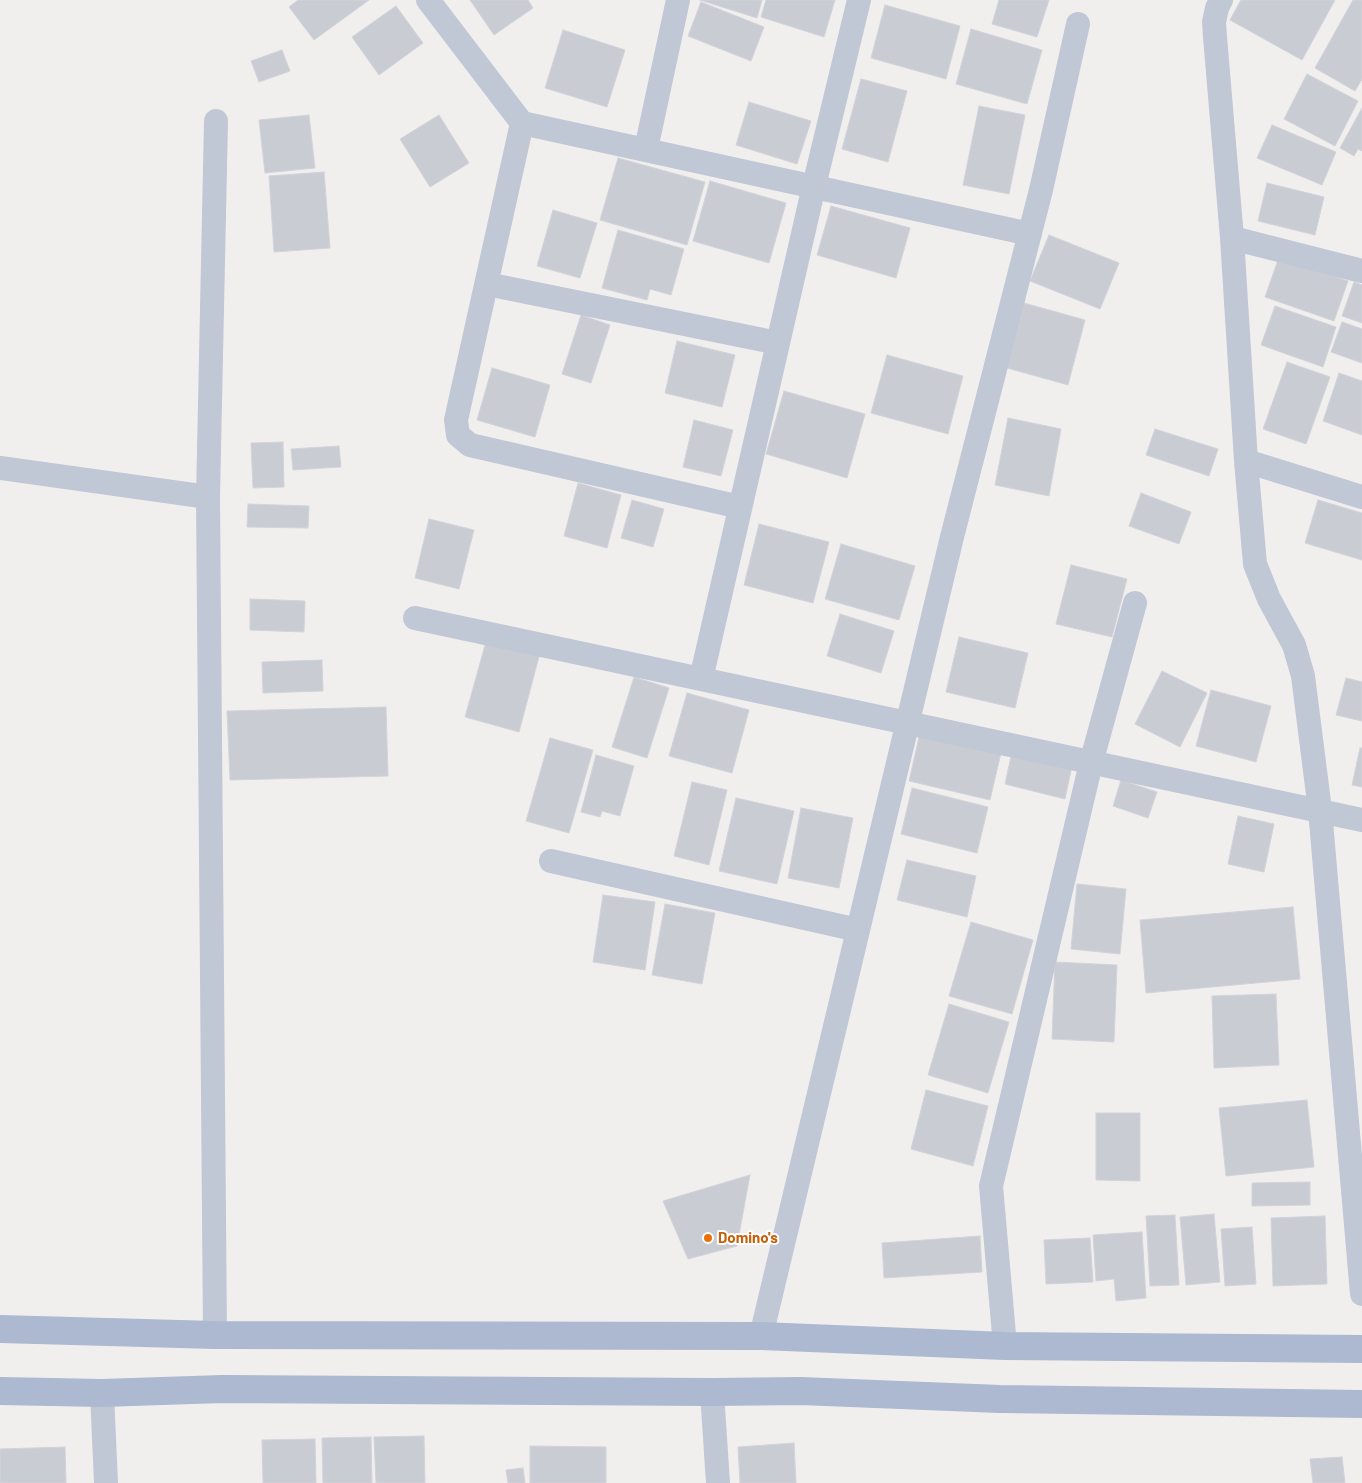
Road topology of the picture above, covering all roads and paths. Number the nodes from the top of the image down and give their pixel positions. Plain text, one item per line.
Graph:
1 (428, 0) edge
2 (678, 0) edge
3 (859, 0) edge
4 (1221, 0) edge
5 (1078, 24) dead end
6 (216, 121) dead end
7 (522, 123) junction
8 (646, 149) junction
9 (814, 186) junction
10 (1030, 234) junction
11 (1232, 238) junction
12 (1362, 271) edge
13 (486, 284) junction
14 (778, 343) junction
15 (1246, 461) junction
16 (0, 468) edge
17 (1362, 497) edge
18 (208, 498) junction
19 (740, 507) junction
20 (1135, 602) dead end
21 (415, 618) dead end
22 (701, 679) junction
23 (907, 723) junction
24 (1091, 763) junction
25 (1320, 810) junction
26 (1362, 820) edge
27 (551, 861) dead end
28 (858, 930) junction
29 (1362, 1294) edge
30 (0, 1329) edge
31 (215, 1335) junction
32 (761, 1336) junction
33 (1005, 1346) junction
34 (1362, 1349) edge
35 (0, 1391) edge
36 (712, 1392) junction
37 (102, 1393) junction
38 (1362, 1404) edge
39 (106, 1483) edge
40 (718, 1483) edge

1 - 7 street
2 - 8 street
3 - 9 street
4 - 11 street
5 - 10 street
6 - 18 street
7 - 8 street
7 - 13 street
8 - 9 street
9 - 10 street
9 - 14 street
10 - 23 street
11 - 12 street
11 - 15 street
13 - 14 street
13 - 19 street
14 - 19 street
15 - 17 street
15 - 25 street
16 - 18 street
18 - 31 street
19 - 22 street
20 - 24 street
21 - 22 street
22 - 23 street
23 - 24 street
23 - 28 street
24 - 25 street
24 - 33 street
25 - 26 street
25 - 29 street
27 - 28 street
28 - 32 street
30 - 31 main road
31 - 32 main road
32 - 33 main road
33 - 34 main road
35 - 37 main road
36 - 37 main road
36 - 38 main road
36 - 40 street
37 - 39 street

